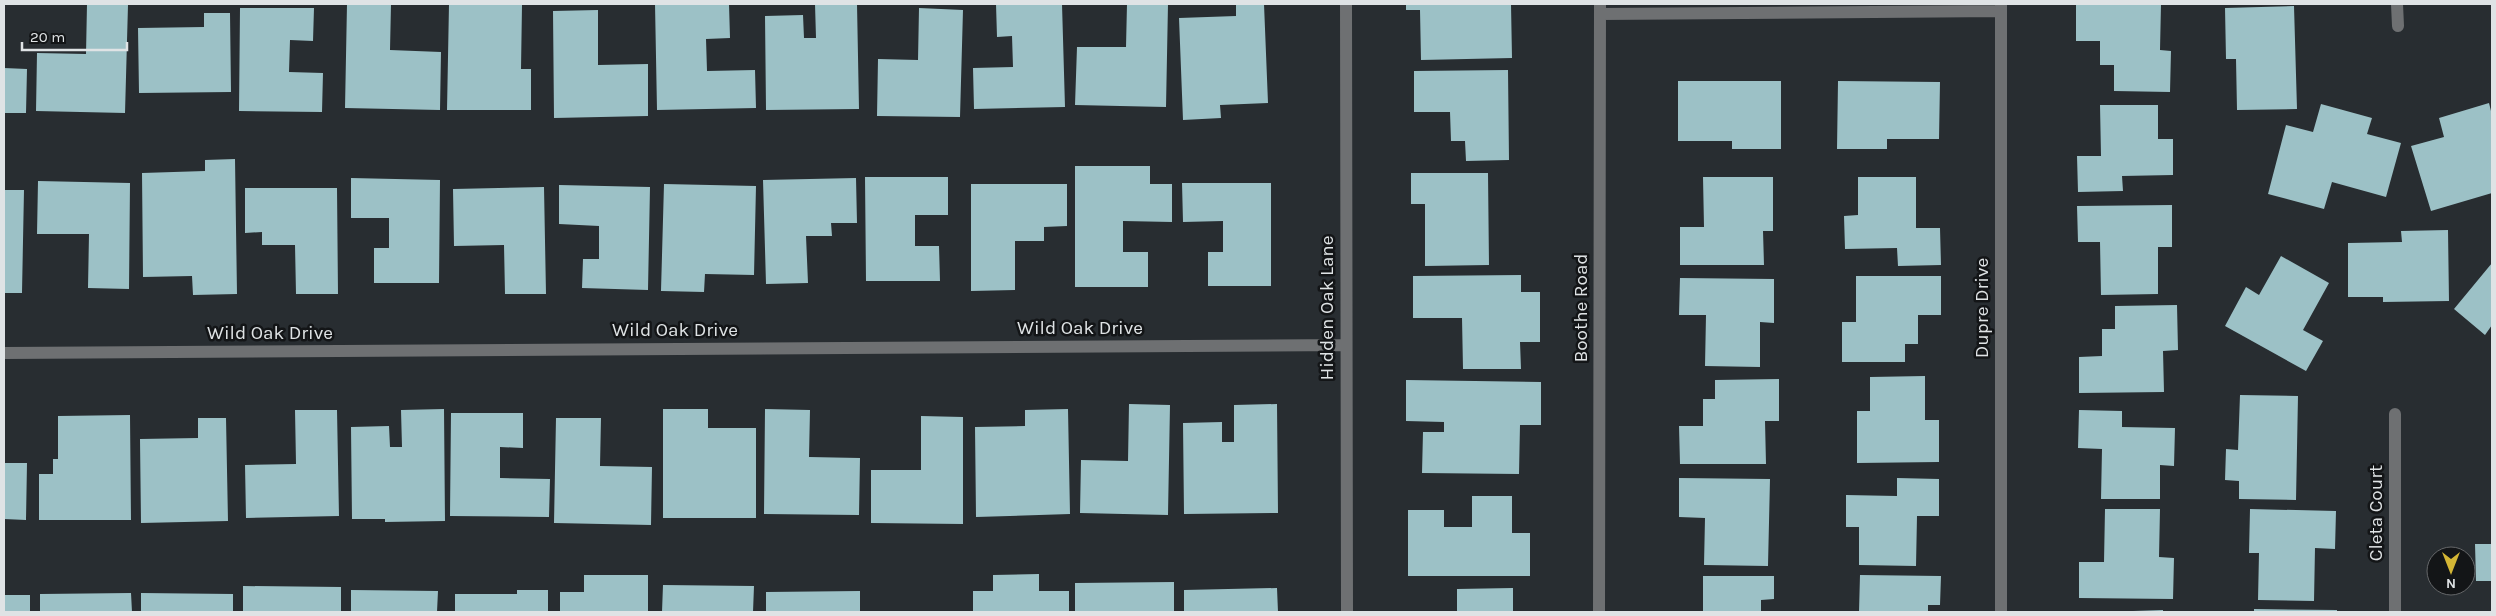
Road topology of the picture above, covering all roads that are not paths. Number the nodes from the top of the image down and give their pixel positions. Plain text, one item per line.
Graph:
1 (1346, 4) edge
2 (2398, 4) edge
3 (2001, 8) edge
4 (1600, 9) edge
5 (2398, 26) dead end
6 (1346, 345) junction
7 (4, 353) edge
8 (2395, 414) dead end
9 (1346, 612) edge
10 (1599, 612) edge
11 (2001, 612) edge
12 (2395, 612) edge

1 - 6 street, Hidden Oak Lane
2 - 5 street
3 - 4 street
3 - 11 street, Dupre Drive
4 - 10 street, Boothe Road
6 - 7 street, Wild Oak Drive
6 - 9 street, Hidden Oak Lane
8 - 12 street, Cleta Court

